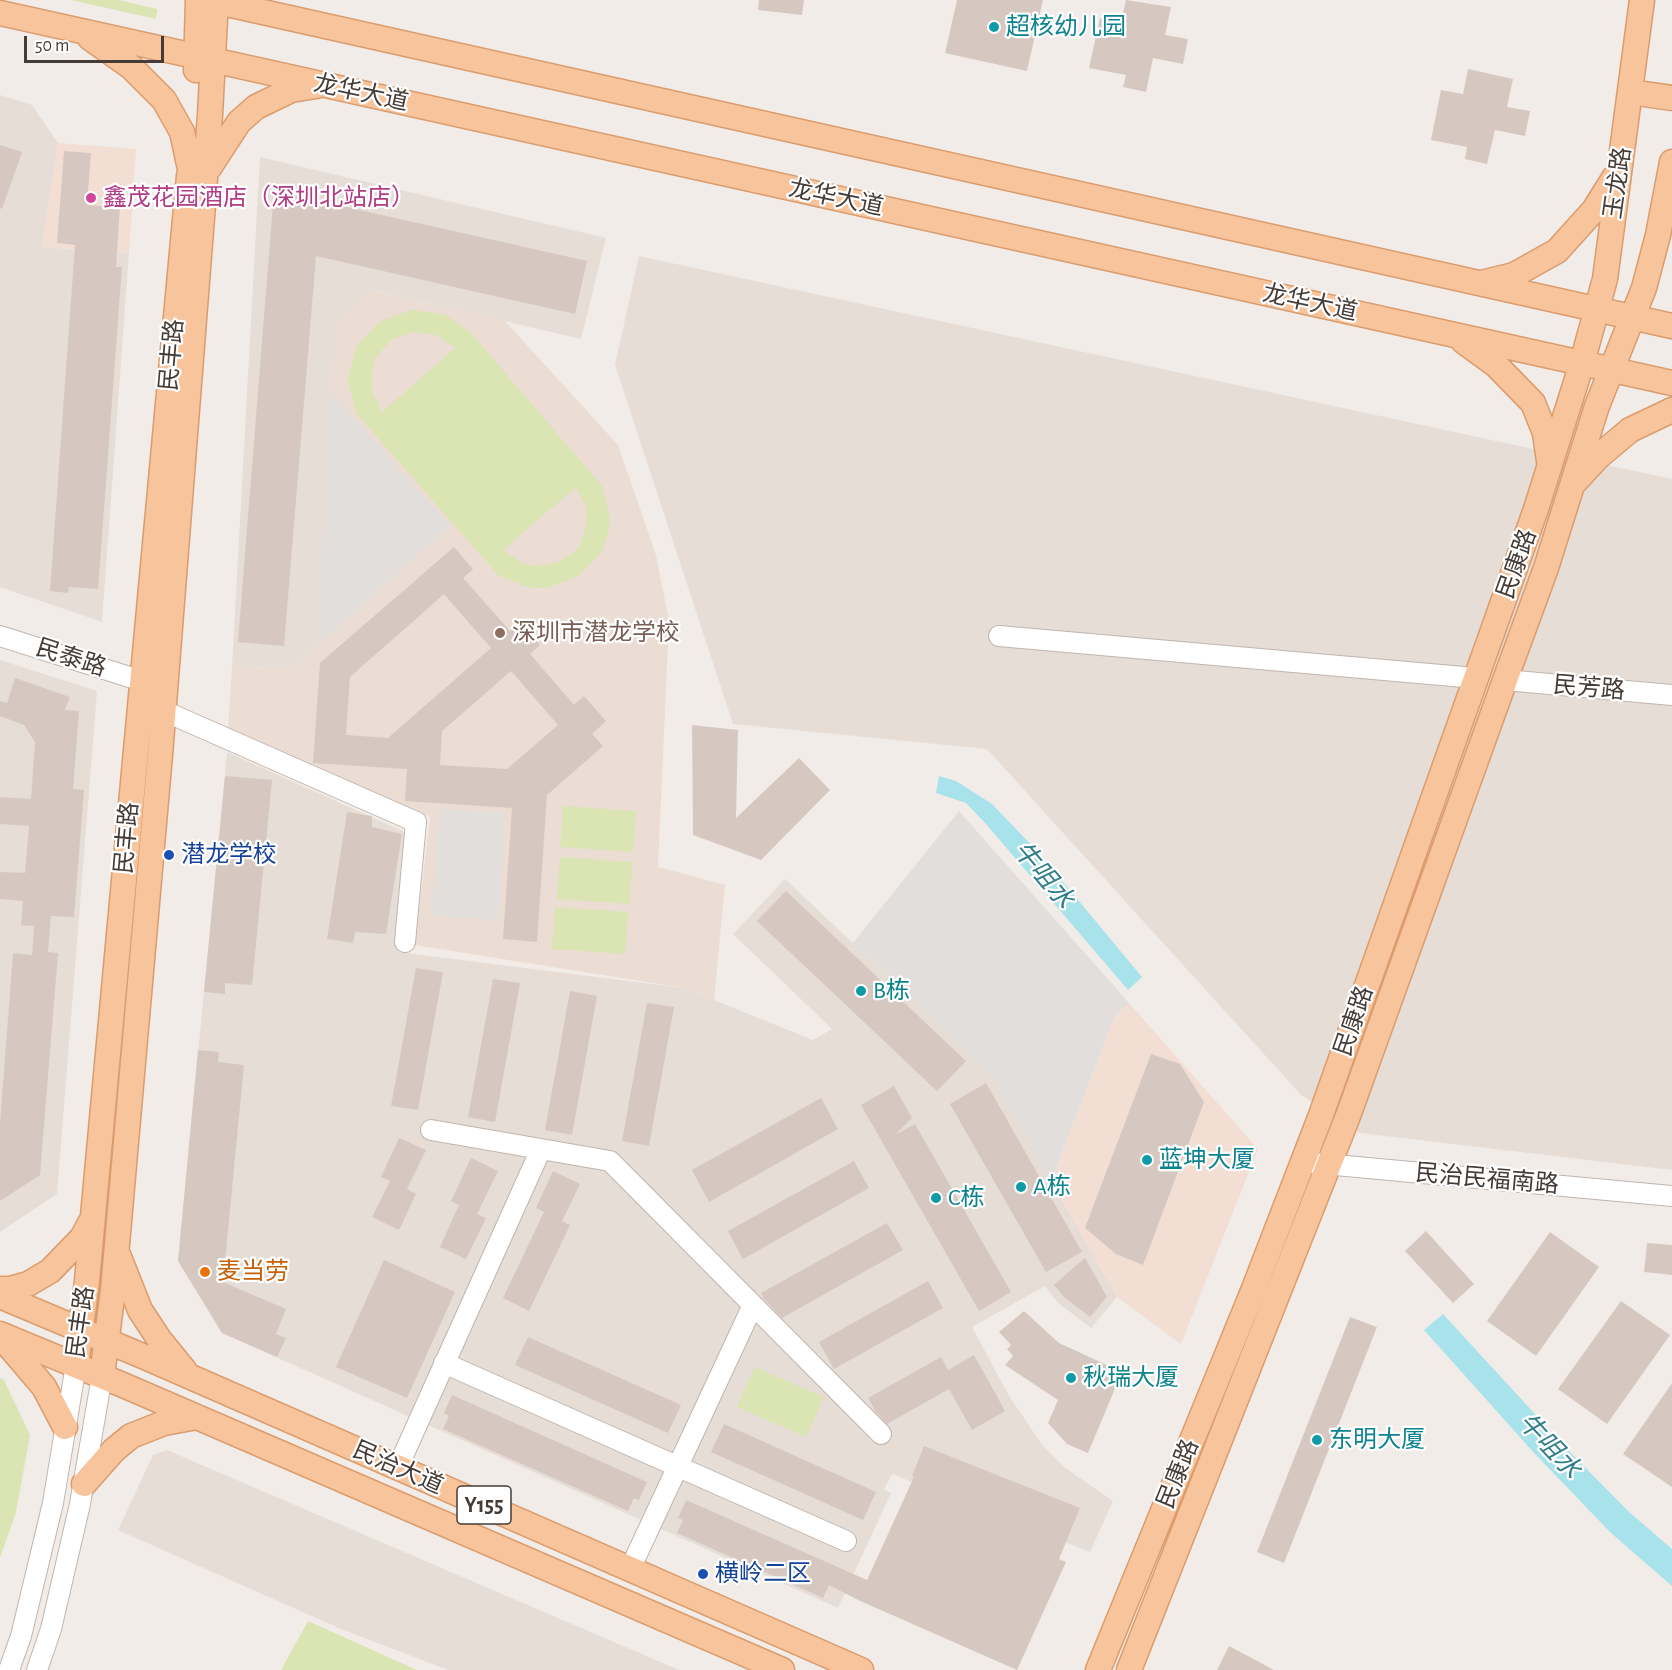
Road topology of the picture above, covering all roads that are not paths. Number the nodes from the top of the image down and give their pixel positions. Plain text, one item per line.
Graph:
1 (210, 0) edge
2 (282, 0) edge
3 (1642, 0) edge
4 (0, 13) edge
5 (329, 27) junction
6 (69, 28) junction
7 (205, 58) junction
8 (329, 86) junction
9 (1630, 92) junction
10 (1672, 98) edge
11 (1672, 162) edge
12 (1619, 168) junction
13 (198, 172) junction
14 (1664, 207) junction
15 (1672, 260) edge
16 (1479, 283) junction
17 (1597, 309) junction
18 (1633, 317) junction
19 (1672, 326) edge
20 (1453, 335) junction
21 (1582, 363) junction
22 (1612, 370) junction
23 (1672, 383) edge
24 (1672, 410) edge
25 (1549, 468) junction
26 (1571, 487) junction
27 (0, 636) edge
28 (999, 636) dead end
29 (1475, 678) junction
30 (1505, 680) junction
31 (142, 681) junction
32 (1672, 695) edge
33 (164, 711) junction
34 (405, 942) dead end
35 (431, 1130) dead end
36 (541, 1149) junction
37 (1303, 1162) junction
38 (1330, 1164) junction
39 (1672, 1196) edge
40 (93, 1218) junction
41 (116, 1247) junction
42 (0, 1288) edge
43 (0, 1296) edge
44 (753, 1305) junction
45 (80, 1330) junction
46 (0, 1335) edge
47 (106, 1340) junction
48 (444, 1363) junction
49 (76, 1365) junction
50 (102, 1376) junction
51 (197, 1380) junction
52 (197, 1417) junction
53 (65, 1427) junction
54 (881, 1434) dead end
55 (398, 1467) junction
56 (678, 1467) junction
57 (84, 1484) junction
58 (846, 1541) dead end
59 (630, 1569) junction
60 (1098, 1669) edge
61 (9, 1670) edge
62 (38, 1670) edge
63 (782, 1670) edge
64 (861, 1670) edge
65 (1129, 1670) edge

1 - 5 main road
1 - 7 main road, 民丰路
2 - 5 main road
3 - 9 main road, 玉龙路
4 - 6 main road, 龙华大道
5 - 16 main road
6 - 7 main road, 龙华大道
6 - 13 main road
7 - 8 main road, 龙华大道
7 - 13 main road, 民丰路
8 - 13 main road
8 - 20 main road, 龙华大道
9 - 10 main road
9 - 12 main road, 玉龙路
11 - 14 main road, 玉龙路
12 - 16 main road
12 - 17 main road, 玉龙路
13 - 31 main road, 民丰路
13 - 33 main road, 民丰路
14 - 15 main road
14 - 18 main road, 玉龙路
16 - 17 main road
17 - 18 main road
17 - 21 main road, 玉龙路
18 - 19 main road
18 - 22 main road, 玉龙路
20 - 21 main road, 龙华大道
20 - 25 main road
21 - 22 main road, 龙华大道
21 - 25 main road, 民康路
22 - 23 main road, 龙华大道
22 - 26 main road, 民康路
24 - 26 main road
25 - 29 main road, 民康路
26 - 30 main road, 民康路
27 - 31 street, 民泰路
28 - 29 street
29 - 37 main road, 民康路
30 - 32 street, 民芳路
30 - 38 main road, 民康路
31 - 40 main road, 民丰路
33 - 34 street
33 - 41 main road, 民丰路
35 - 36 street
36 - 44 street
36 - 48 street
37 - 38 street, 民治民福南路
37 - 60 main road, 民康路
38 - 39 street, 民治民福南路
38 - 65 main road, 民康路
40 - 42 main road
40 - 45 main road, 民丰路
41 - 47 main road, 民丰路
41 - 51 main road
43 - 45 main road, 民治大道 / Y155
44 - 54 street
44 - 56 street
45 - 47 main road, 民治大道 / Y155
45 - 49 main road, 民丰路
46 - 49 main road, 民治大道 / Y155
46 - 53 main road
47 - 50 main road, 民丰路
47 - 51 main road, 民治大道 / Y155
48 - 55 street
48 - 56 street
49 - 50 main road, 民治大道 / Y155
49 - 53 street, 民丰路
50 - 52 main road, 民治大道 / Y155
50 - 57 street, 民丰路
51 - 55 main road, 民治大道 / Y155
52 - 57 main road
52 - 63 main road, 民治大道 / Y155
53 - 61 street, 民丰路
55 - 59 main road, 民治大道 / Y155
56 - 58 street
56 - 59 street
57 - 62 street, 民丰路
59 - 64 main road, 民治大道 / Y155

